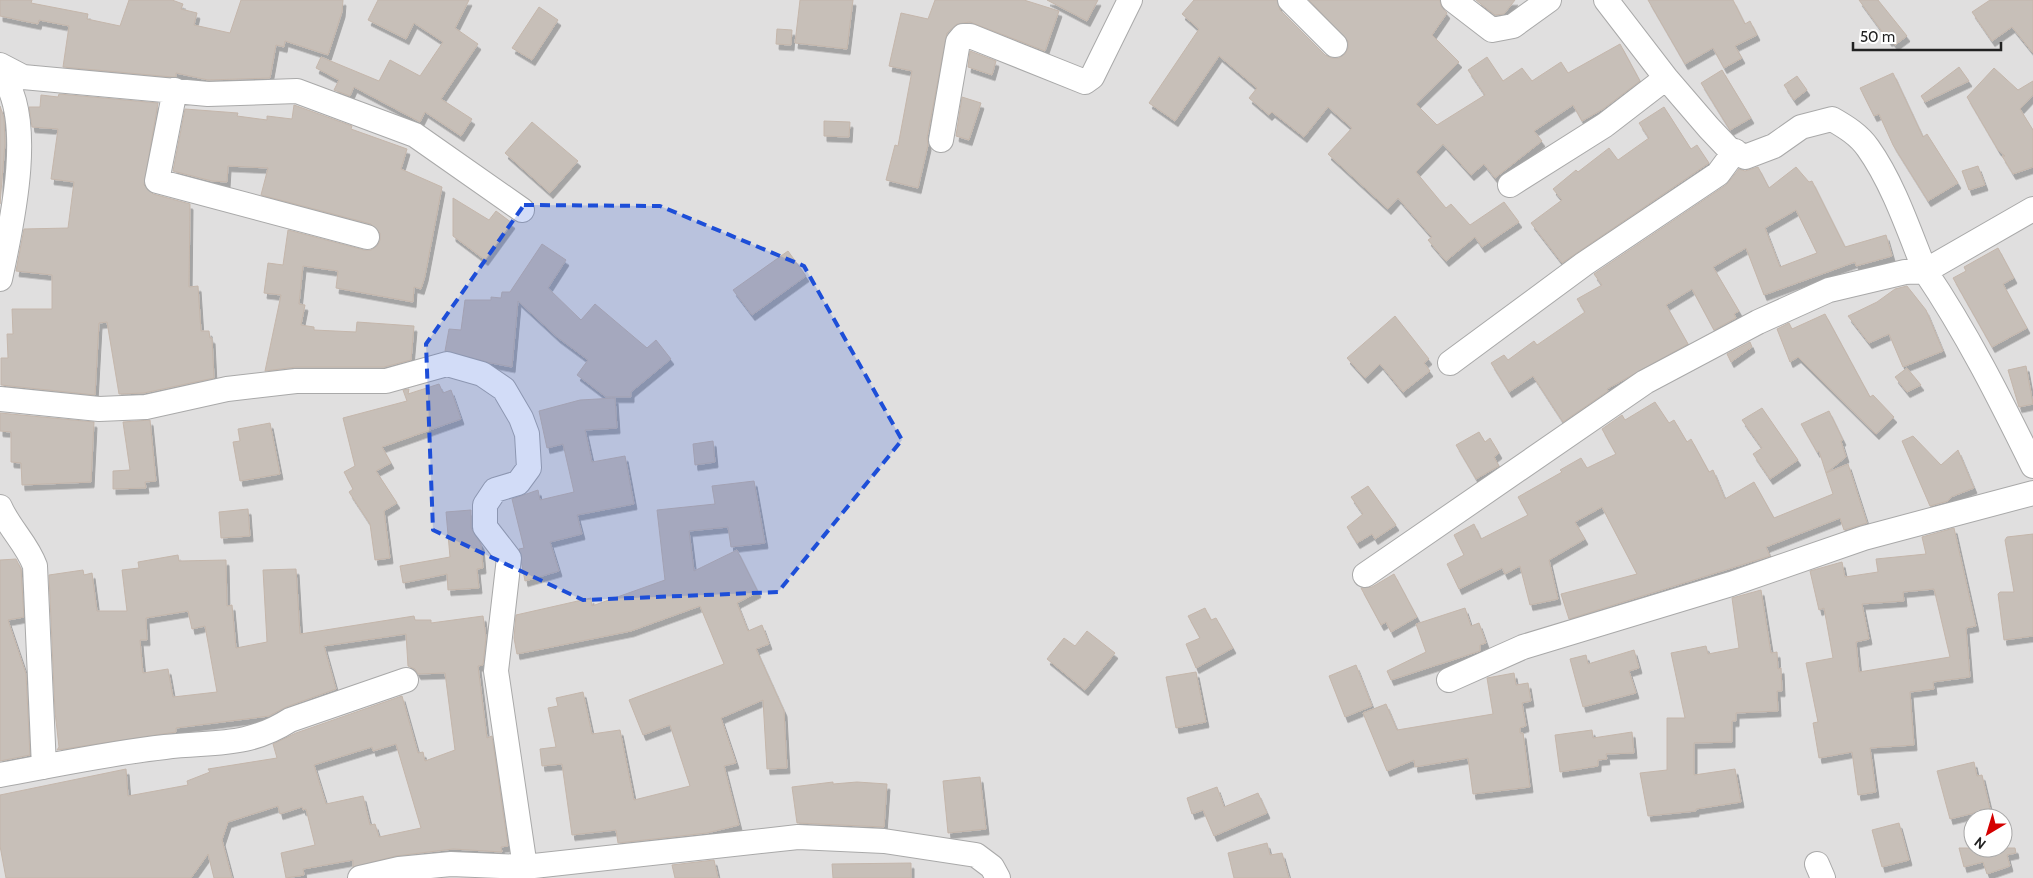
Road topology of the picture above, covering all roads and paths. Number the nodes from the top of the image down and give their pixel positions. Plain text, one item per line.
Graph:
1 (1130, 0) edge
2 (1290, 0) edge
3 (1453, 0) edge
4 (1549, 0) edge
5 (1606, 0) edge
6 (1335, 45) dead end
7 (0, 65) edge
8 (0, 73) edge
9 (1666, 78) junction
10 (175, 90) junction
11 (941, 140) dead end
12 (1735, 151) junction
13 (1510, 185) dead end
14 (2033, 209) edge
15 (522, 210) dead end
16 (367, 237) dead end
17 (1925, 271) junction
18 (0, 279) edge
19 (1450, 363) dead end
20 (0, 399) edge
21 (2033, 466) edge
22 (2033, 494) edge
23 (0, 507) edge
24 (1365, 575) dead end
25 (406, 680) dead end
26 (1448, 680) dead end
27 (44, 767) junction
28 (0, 775) edge
29 (525, 868) junction
30 (360, 878) edge
31 (998, 878) edge

1 - 11 street
2 - 6 street
3 - 4 street
5 - 9 street
7 - 10 street
8 - 18 street
9 - 12 street
9 - 13 street
10 - 15 street
10 - 16 street
12 - 17 street
12 - 19 street
14 - 17 street
17 - 21 street
17 - 24 street
20 - 29 street
22 - 26 street
23 - 27 street
25 - 27 street
27 - 28 street
29 - 30 street
29 - 31 street

